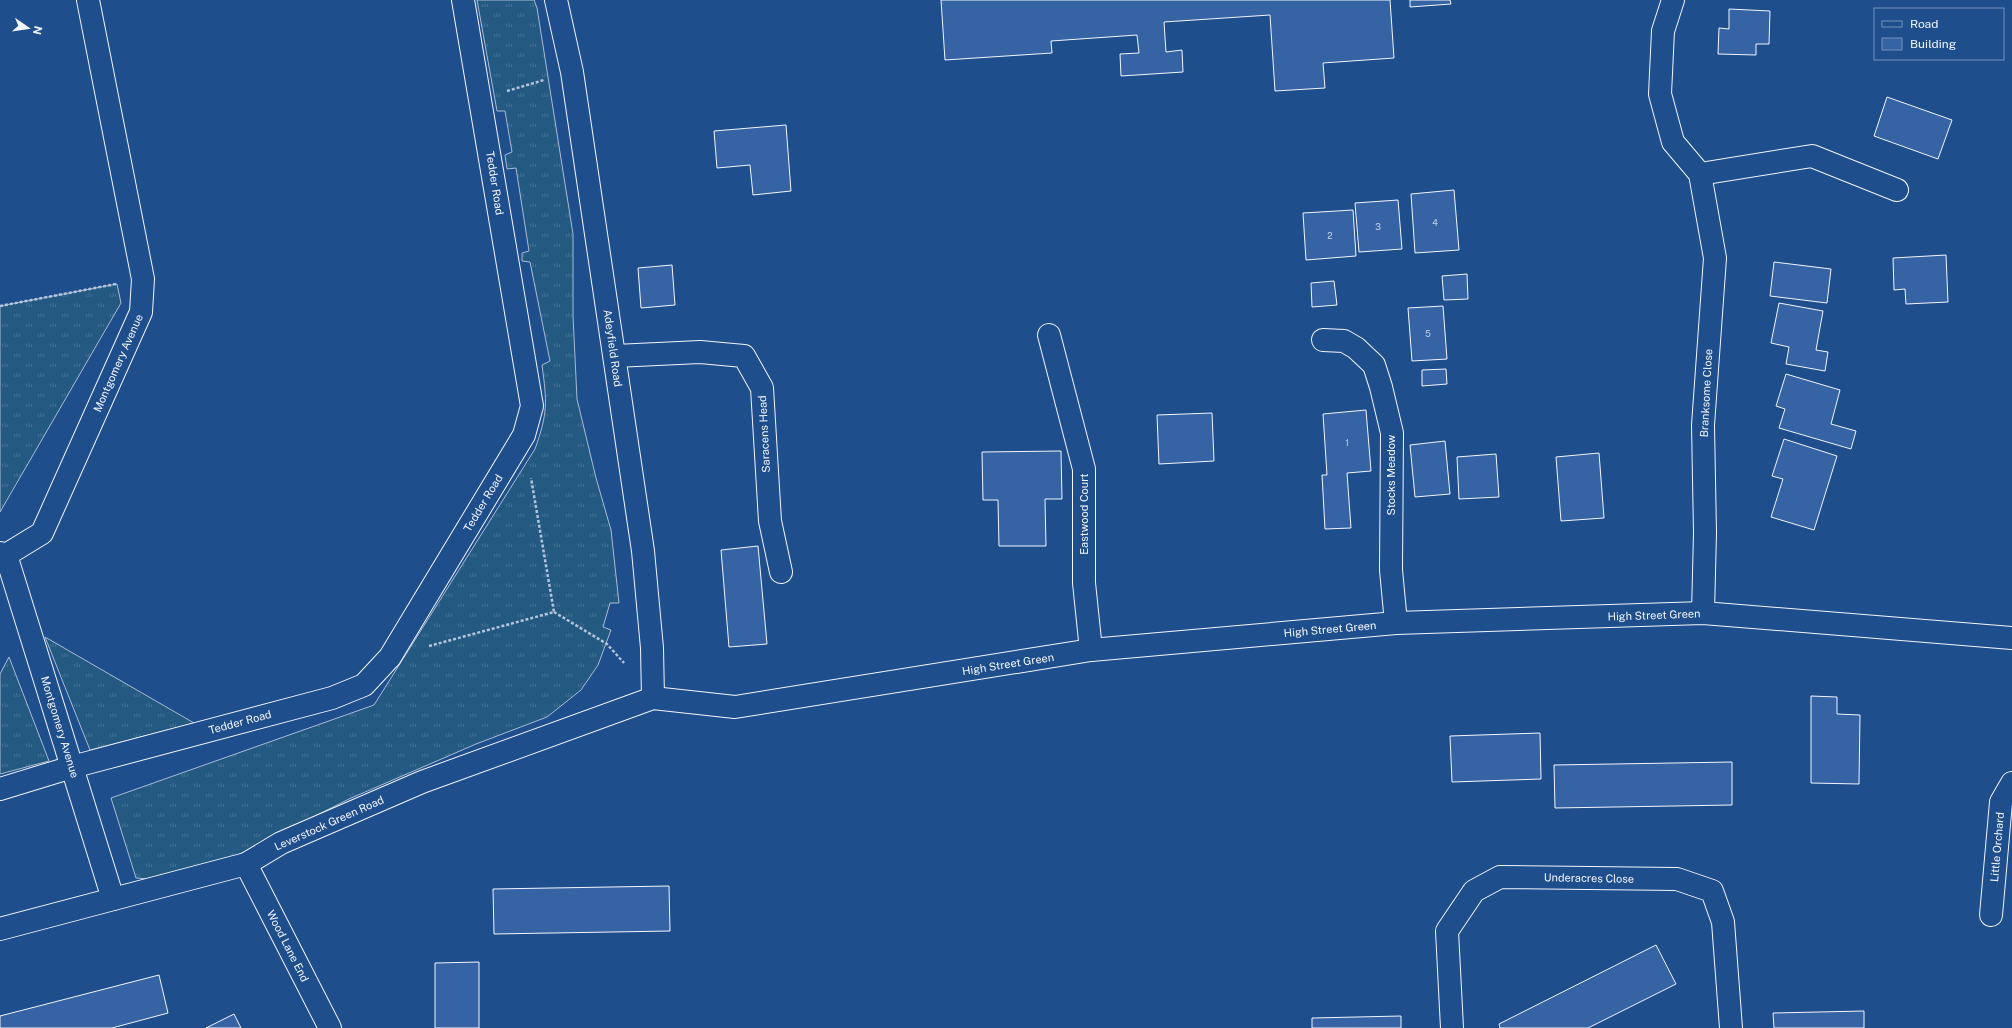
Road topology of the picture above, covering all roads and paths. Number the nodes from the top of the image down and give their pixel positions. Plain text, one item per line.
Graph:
1 (89, 0) edge
2 (463, 0) edge
3 (556, 0) edge
4 (1673, 0) edge
5 (572, 72) junction
6 (481, 98) junction
7 (1700, 174) junction
8 (1897, 190) dead end
9 (143, 279) junction
10 (0, 306) edge
11 (1049, 335) dead end
12 (1323, 340) dead end
13 (615, 356) junction
14 (524, 435) junction
15 (3, 554) edge
16 (781, 572) dead end
17 (554, 612) junction
18 (1703, 613) junction
19 (1396, 623) junction
20 (2012, 638) edge
21 (1091, 650) junction
22 (390, 657) junction
23 (653, 698) junction
24 (72, 767) junction
25 (2012, 783) edge
26 (0, 789) edge
27 (246, 864) junction
28 (113, 899) junction
29 (1991, 915) dead end
30 (0, 929) edge
31 (330, 1028) edge
32 (1452, 1028) edge
33 (1731, 1028) edge

1 - 9 street, Montgomery Avenue
2 - 6 street, Tedder Road
3 - 5 street, Adeyfield Road
4 - 7 street
5 - 6 path
5 - 13 street, Adeyfield Road
6 - 14 street, Tedder Road
7 - 8 street
7 - 18 street, Branksome Close
9 - 10 path
9 - 15 street, Montgomery Avenue
11 - 21 street, Eastwood Court
12 - 19 street, Stocks Meadow
13 - 16 street, Saracens Head
13 - 23 street, Adeyfield Road
14 - 17 path
14 - 22 street, Tedder Road
15 - 24 street, Montgomery Avenue
17 - 22 path
17 - 23 path
18 - 19 street, High Street Green
18 - 20 street, High Street Green
19 - 21 street, High Street Green
21 - 23 street, High Street Green
22 - 24 street, Tedder Road
23 - 27 street, Leverstock Green Road
24 - 26 street, Tedder Road
24 - 28 street, Montgomery Avenue
25 - 29 street, Little Orchard
27 - 28 street, Leverstock Green Road
27 - 31 street, Wood Lane End
28 - 30 street, Leverstock Green Road
32 - 33 street, Underacres Close

